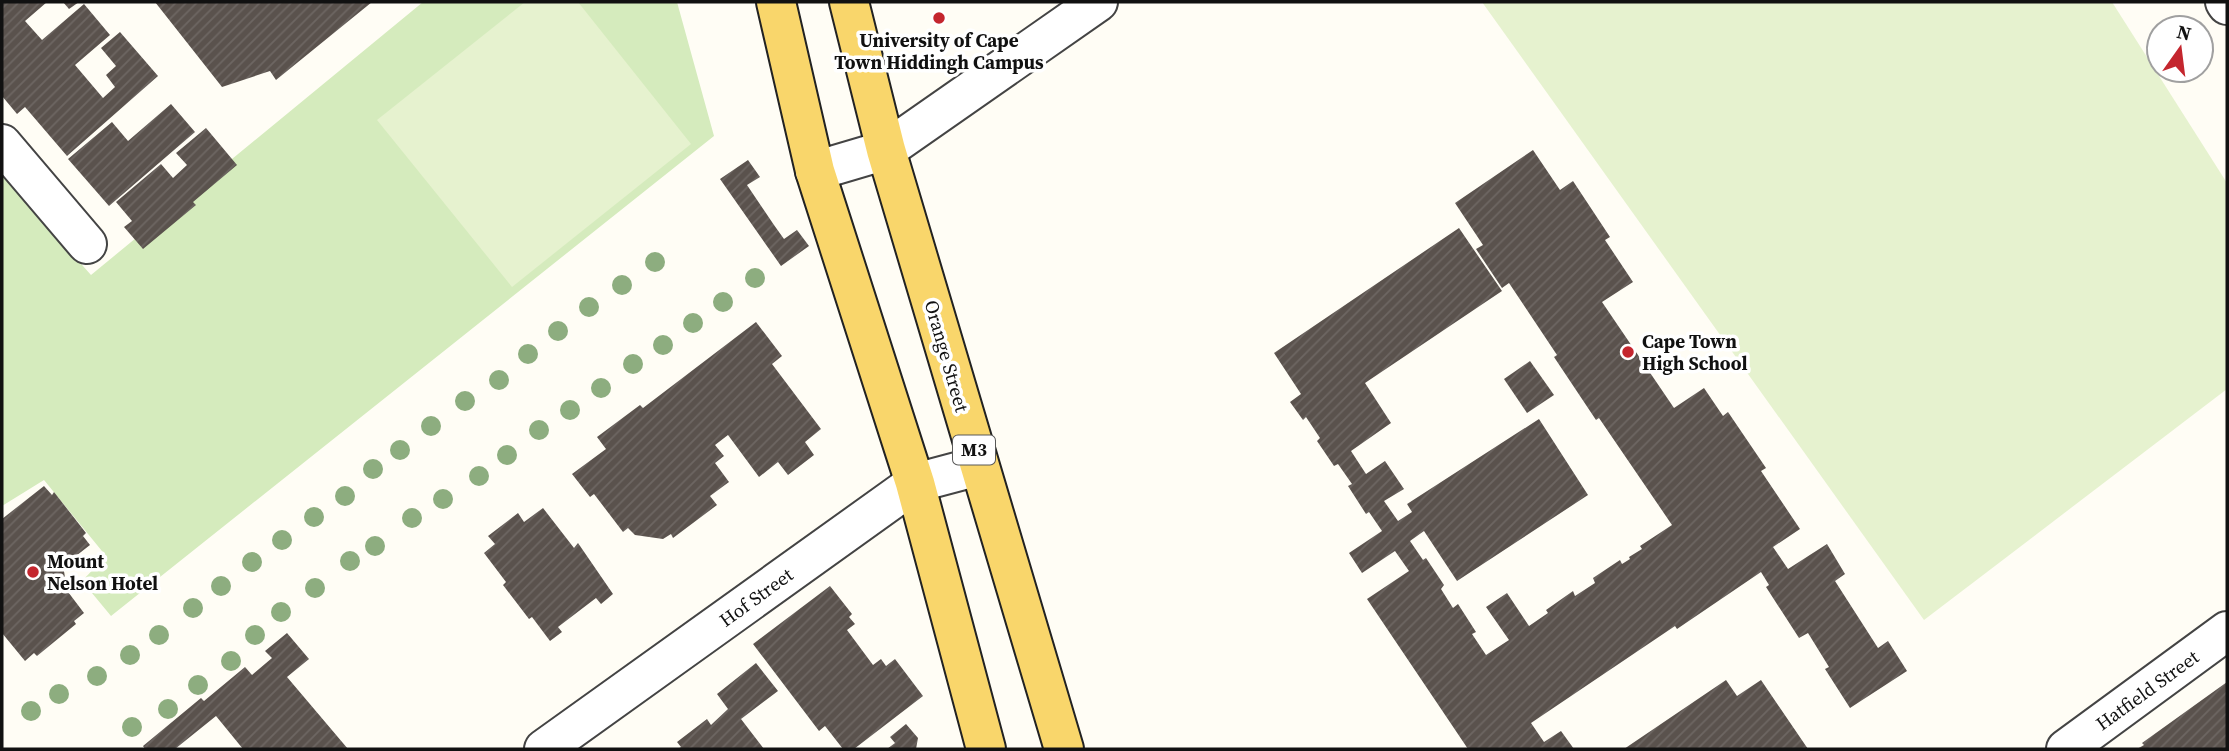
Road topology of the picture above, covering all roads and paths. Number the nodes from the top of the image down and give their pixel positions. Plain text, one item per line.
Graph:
1 (776, 2) edge
2 (849, 2) edge
3 (1098, 2) edge
4 (2, 144) edge
5 (886, 150) junction
6 (814, 171) junction
7 (87, 244) dead end
8 (979, 466) junction
9 (915, 483) junction
10 (2227, 631) edge
11 (544, 749) edge
12 (986, 749) edge
13 (1064, 749) edge
14 (2066, 749) edge

1 - 6 main road
2 - 5 main road, Orange Street / M3
3 - 5 street
4 - 7 street
5 - 6 street
5 - 8 main road, Orange Street / M3
6 - 9 main road
8 - 9 street, Hof Street
8 - 13 main road, Orange Street / M3
9 - 11 street, Hof Street
9 - 12 main road
10 - 14 street, Hatfield Street

